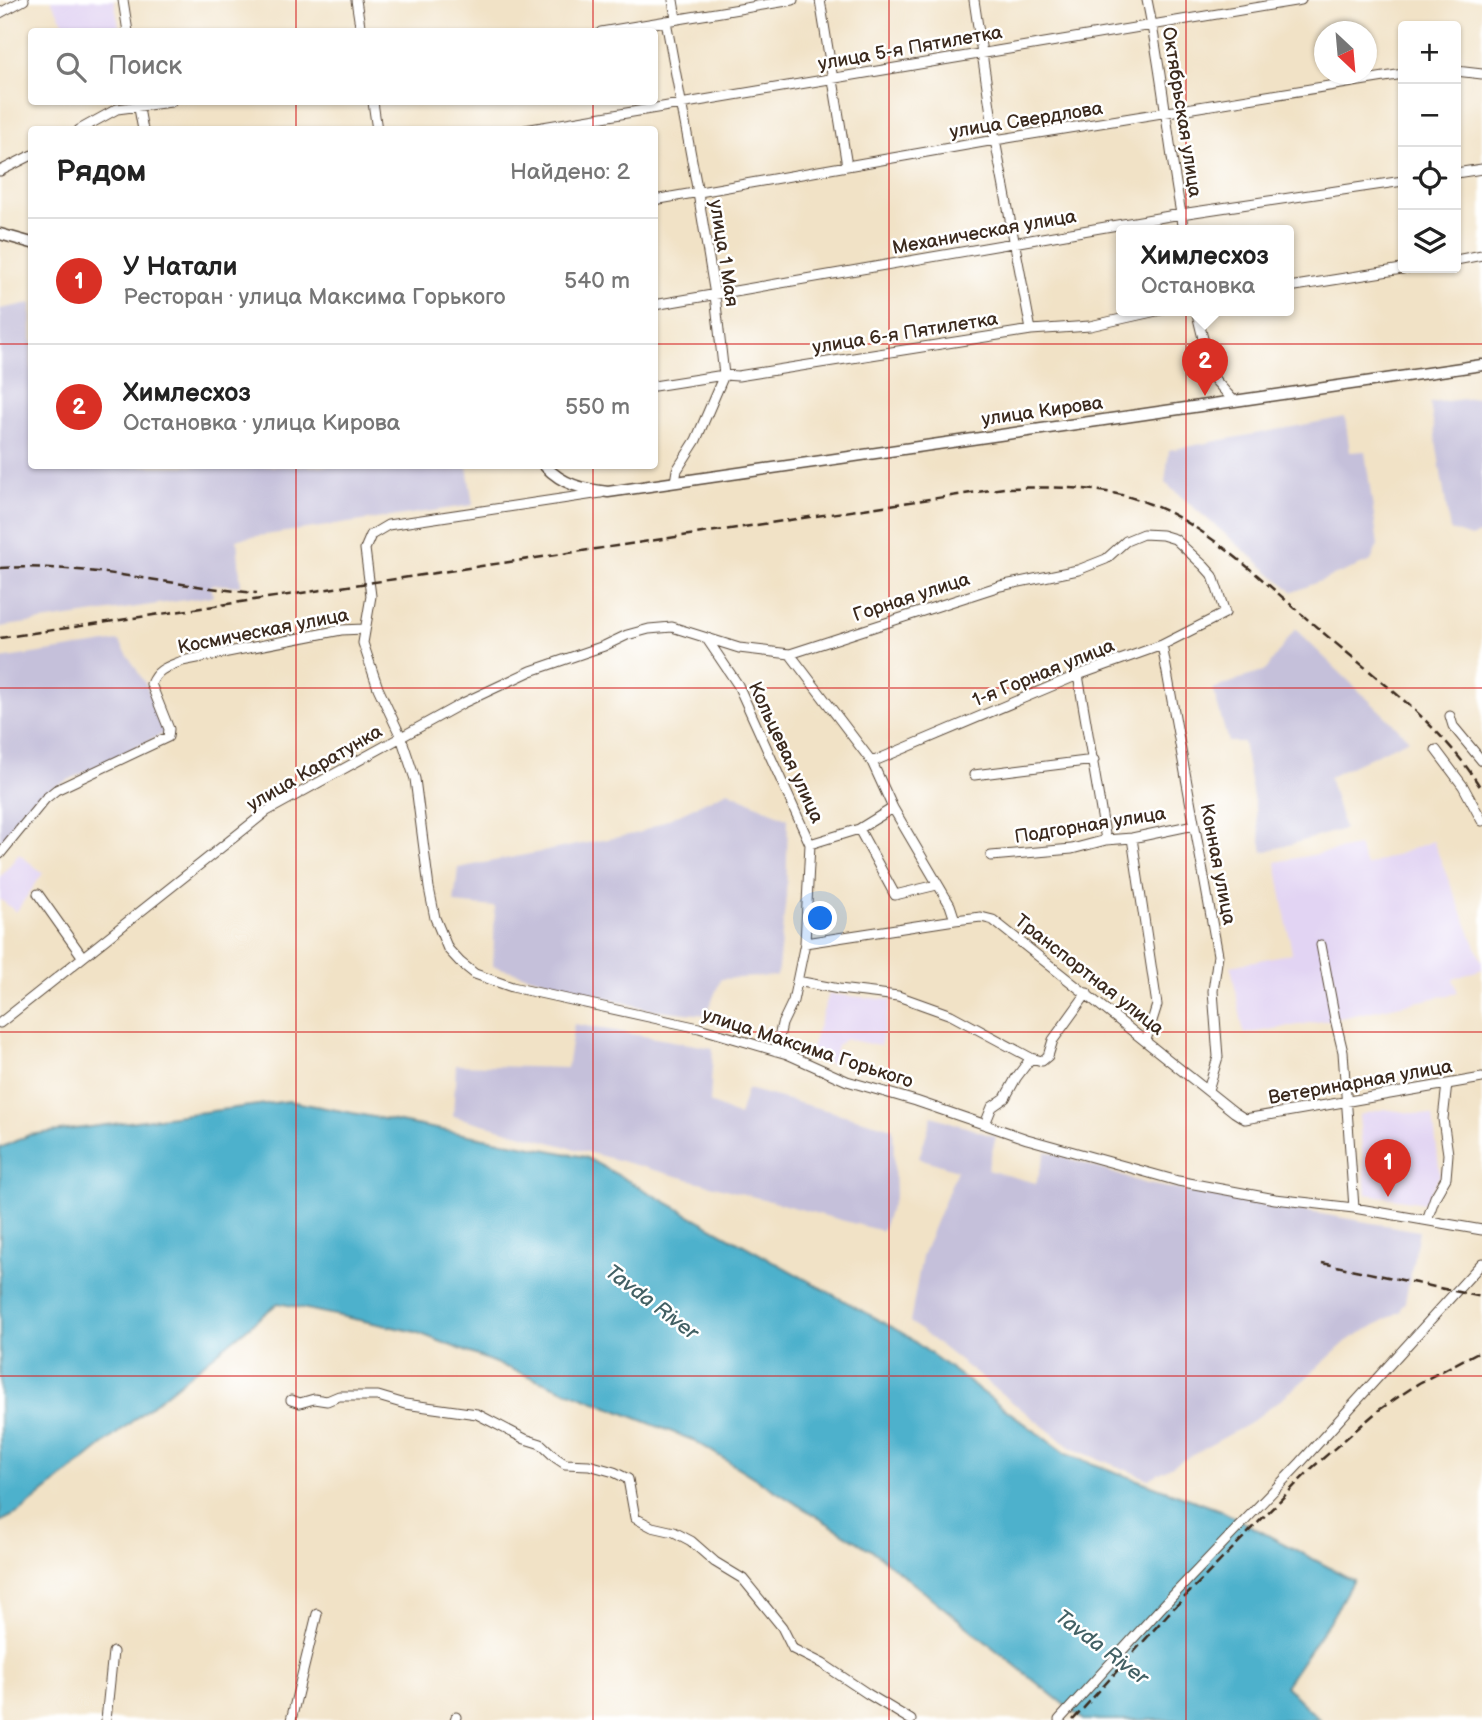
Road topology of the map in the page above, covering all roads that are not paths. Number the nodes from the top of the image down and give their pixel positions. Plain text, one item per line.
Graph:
1 (24, 0) edge
2 (123, 0) edge
3 (356, 0) edge
4 (673, 0) edge
5 (793, 0) edge
6 (820, 0) edge
7 (974, 0) edge
8 (1147, 0) edge
9 (1301, 0) edge
10 (0, 13) edge
11 (671, 20) junction
12 (1152, 24) junction
13 (127, 28) edge
14 (360, 28) edge
15 (624, 28) edge
16 (982, 52) junction
17 (1461, 72) edge
18 (1482, 74) edge
19 (1398, 75) edge
20 (834, 78) junction
21 (683, 103) junction
22 (135, 105) edge
23 (139, 105) edge
24 (373, 105) edge
25 (1165, 115) junction
26 (86, 126) edge
27 (142, 126) edge
28 (376, 126) edge
29 (548, 126) edge
30 (995, 141) junction
31 (28, 157) edge
32 (847, 166) junction
33 (1482, 169) edge
34 (0, 171) edge
35 (1461, 172) edge
36 (1398, 182) edge
37 (698, 193) junction
38 (658, 199) edge
39 (1181, 214) junction
40 (1120, 225) edge
41 (1183, 225) edge
42 (1116, 226) edge
43 (0, 234) edge
44 (28, 242) edge
45 (1016, 244) junction
46 (1482, 256) edge
47 (1461, 259) edge
48 (1398, 270) edge
49 (1294, 286) edge
50 (715, 295) junction
51 (658, 304) edge
52 (1134, 316) edge
53 (1197, 316) edge
54 (1031, 330) junction
55 (1482, 365) edge
56 (724, 375) junction
57 (658, 385) edge
58 (1233, 400) junction
59 (548, 469) edge
60 (675, 482) junction
61 (608, 492) junction
62 (388, 525) joint
63 (1137, 536) joint
64 (364, 629) junction
65 (690, 633) joint
66 (707, 639) junction
67 (1162, 645) junction
68 (790, 654) junction
69 (1078, 675) junction
70 (1450, 716) dead end
71 (401, 737) junction
72 (1436, 750) dead end
73 (1094, 760) junction
74 (1482, 761) edge
75 (872, 762) junction
76 (974, 775) dead end
77 (893, 807) junction
78 (1482, 821) edge
79 (1194, 825) junction
80 (859, 828) junction
81 (1132, 838) junction
82 (1106, 840) junction
83 (810, 844) junction
84 (0, 854) edge
85 (991, 856) dead end
86 (937, 885) junction
87 (38, 894) dead end
88 (955, 920) junction
89 (805, 943) junction
90 (1321, 945) dead end
91 (82, 956) junction
92 (797, 981) junction
93 (1087, 993) junction
94 (0, 1023) edge
95 (1146, 1040) junction
96 (776, 1051) junction
97 (1031, 1058) junction
98 (1482, 1079) edge
99 (1447, 1084) junction
100 (1208, 1090) junction
101 (1347, 1101) junction
102 (1244, 1119) joint
103 (985, 1124) junction
104 (1354, 1208) junction
105 (1427, 1220) junction
106 (1482, 1230) edge
107 (1482, 1264) edge
108 (291, 1400) dead end
109 (317, 1614) dead end
110 (113, 1652) dead end
111 (106, 1720) edge
112 (291, 1720) edge
113 (911, 1720) edge
114 (1059, 1720) edge

1 - 10 street
2 - 13 street
3 - 14 street
4 - 11 street, улица 1 Мая
5 - 11 street
6 - 20 street
7 - 16 street
8 - 12 street, Октябрьская улица
9 - 12 street, улица 5-я Пятилетка
11 - 15 street
11 - 21 street, улица 1 Мая
12 - 16 street, улица 5-я Пятилетка
12 - 25 street, Октябрьская улица
16 - 20 street, улица 5-я Пятилетка
16 - 30 street
17 - 18 street
19 - 25 street, улица Свердлова
20 - 21 street, улица 5-я Пятилетка
20 - 32 street
21 - 29 street, улица 5-я Пятилетка
21 - 37 street, улица 1 Мая
22 - 26 street
23 - 27 street
24 - 28 street
25 - 30 street, улица Свердлова
25 - 39 street, Октябрьская улица
30 - 32 street, улица Свердлова
30 - 45 street
31 - 34 street
32 - 37 street, улица Свердлова
33 - 35 street
36 - 39 street, Механическая улица
37 - 38 street, улица Свердлова
37 - 50 street, улица 1 Мая
39 - 40 street, Механическая улица
39 - 41 street, Октябрьская улица
42 - 45 street, Механическая улица
43 - 44 main road
45 - 50 street, Механическая улица
45 - 54 street
46 - 47 street
48 - 49 street
50 - 51 street, Механическая улица
50 - 56 street, улица 1 Мая
52 - 54 street, улица 6-я Пятилетка
53 - 58 street
54 - 56 street, улица 6-я Пятилетка
55 - 58 main road, улица Кирова
56 - 57 street, улица 6-я Пятилетка
56 - 60 street, улица 1 Мая
58 - 60 main road, улица Кирова
59 - 61 main road, улица Кирова
60 - 61 main road, улица Кирова
61 - 62 street, улица Кирова
62 - 64 street, улица Максима Горького
63 - 67 street, 1-я Горная улица
63 - 68 street, Горная улица
64 - 71 street, улица Максима Горького
64 - 84 street, Космическая улица
65 - 66 street, Горная улица
65 - 71 street, улица Каратунка
66 - 68 street, Горная улица
66 - 83 street, Кольцевая улица
67 - 69 street, 1-я Горная улица
67 - 79 street, Конная улица
68 - 75 street
69 - 73 street
69 - 75 street, 1-я Горная улица
70 - 74 street
71 - 91 street, улица Каратунка
71 - 96 street, улица Максима Горького
72 - 78 street
73 - 76 street
73 - 82 street
75 - 77 street
77 - 80 street
77 - 86 street
79 - 81 street, Подгорная улица
79 - 100 street, Конная улица
80 - 83 street
80 - 86 street
81 - 82 street, Подгорная улица
81 - 95 street
82 - 85 street, Подгорная улица
83 - 89 street, Кольцевая улица
86 - 88 street
87 - 91 street
88 - 89 street, Транспортная улица
88 - 93 street, Транспортная улица
89 - 92 street, Кольцевая улица
90 - 101 street
91 - 94 street, улица Каратунка
92 - 96 street, Кольцевая улица
92 - 97 street
93 - 95 street, Транспортная улица
93 - 97 street
95 - 100 street, Транспортная улица
96 - 103 street, улица Максима Горького
97 - 103 street
98 - 99 street, Ветеринарная улица
99 - 101 street, Ветеринарная улица
99 - 105 street
100 - 102 street, Транспортная улица
101 - 102 street, Ветеринарная улица
101 - 104 street
103 - 104 street, улица Максима Горького
104 - 105 street, улица Максима Горького
105 - 106 street, улица Максима Горького
107 - 114 street
108 - 113 street
109 - 112 street
110 - 111 street

